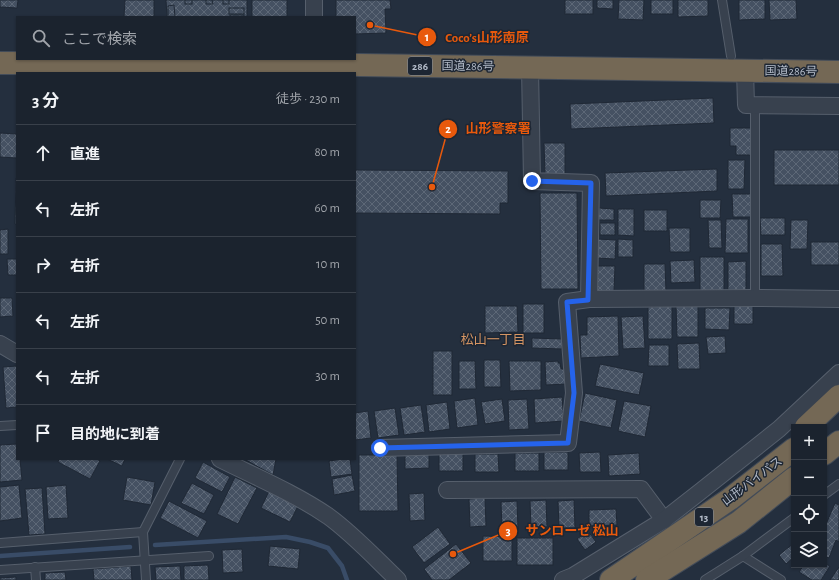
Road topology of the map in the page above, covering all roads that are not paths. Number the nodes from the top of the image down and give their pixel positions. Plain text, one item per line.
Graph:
1 (314, 0) edge
2 (722, 0) edge
3 (314, 16) edge
4 (0, 50) edge
5 (16, 50) edge
6 (356, 54) edge
7 (839, 57) edge
8 (0, 63) edge
9 (738, 63) junction
10 (530, 67) junction
11 (839, 72) edge
12 (755, 106) junction
13 (839, 106) edge
14 (755, 298) junction
15 (839, 299) edge
16 (588, 300) junction
17 (0, 344) edge
18 (16, 353) edge
19 (839, 373) edge
20 (839, 396) edge
21 (839, 414) edge
22 (809, 424) edge
23 (826, 424) edge
24 (16, 425) edge
25 (0, 426) edge
26 (791, 442) edge
27 (839, 442) edge
28 (380, 448) dead end
29 (791, 451) edge
30 (827, 452) edge
31 (839, 453) edge
32 (179, 460) edge
33 (222, 460) edge
34 (827, 462) edge
35 (791, 480) edge
36 (839, 484) edge
37 (791, 486) edge
38 (447, 490) dead end
39 (827, 493) edge
40 (730, 499) junction
41 (664, 520) junction
42 (791, 520) edge
43 (739, 522) junction
44 (143, 532) junction
45 (0, 544) edge
46 (209, 556) dead end
47 (743, 556) junction
48 (144, 559) junction
49 (35, 567) junction
50 (0, 570) edge
51 (36, 580) edge
52 (146, 580) edge
53 (398, 580) edge
54 (563, 580) edge
55 (610, 580) edge
56 (647, 580) edge
57 (705, 580) edge
58 (781, 580) edge

1 - 3 street
2 - 9 lane
4 - 5 highway
6 - 9 highway, 国道286号 / 286
7 - 9 highway, 国道286号 / 286
8 - 10 highway, 国道286号 / 286
9 - 10 highway, 国道286号 / 286
9 - 11 highway, 国道286号 / 286
9 - 12 street
10 - 16 street
12 - 13 street
12 - 14 lane
14 - 15 street
14 - 16 street
16 - 28 street
17 - 18 street
19 - 41 street
20 - 22 highway
21 - 23 highway
24 - 25 lane
26 - 40 highway
27 - 30 highway
29 - 40 highway, 山形バイパス / 13
31 - 34 highway
32 - 44 lane
33 - 53 street
35 - 43 highway, 山形バイパス / 13
36 - 39 lane
37 - 43 highway
38 - 41 street
40 - 55 highway, 山形バイパス / 13
41 - 54 street
42 - 47 lane
43 - 56 highway, 山形バイパス / 13
44 - 45 lane
44 - 48 lane
46 - 48 lane
47 - 57 lane
47 - 58 lane
48 - 49 lane
48 - 52 lane
49 - 50 lane
49 - 51 lane

